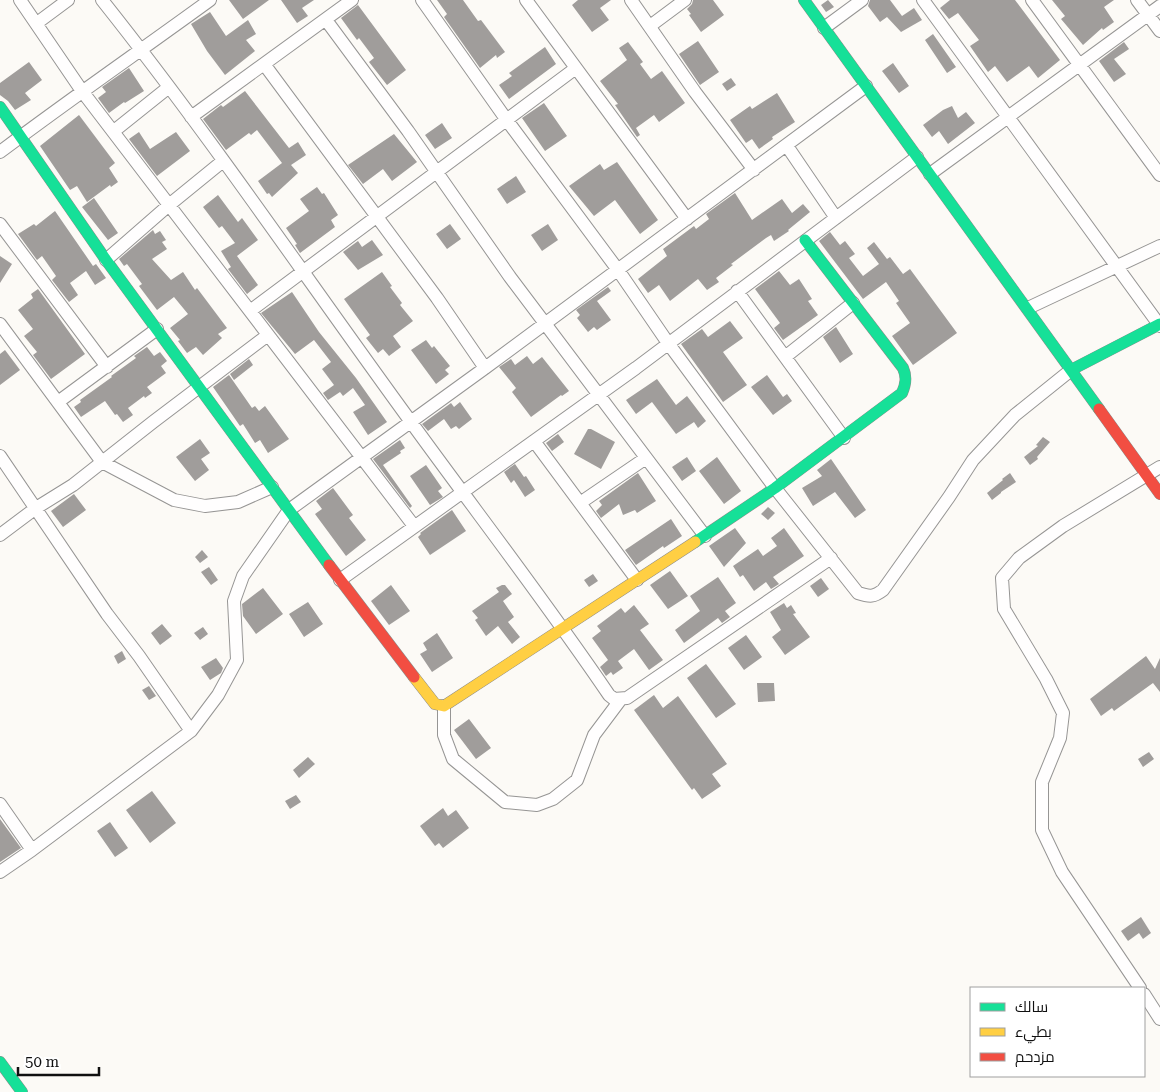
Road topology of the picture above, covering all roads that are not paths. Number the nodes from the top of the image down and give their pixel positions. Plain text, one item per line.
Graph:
1 (20, 0) edge
2 (68, 0) edge
3 (102, 0) edge
4 (210, 0) edge
5 (352, 0) edge
6 (422, 0) edge
7 (526, 0) edge
8 (630, 0) edge
9 (685, 0) edge
10 (804, 0) edge
11 (862, 0) edge
12 (923, 0) edge
13 (1032, 0) edge
14 (1137, 0) edge
15 (1160, 6) edge
16 (1148, 15) junction
17 (326, 20) junction
18 (37, 23) junction
19 (650, 26) junction
20 (824, 28) junction
21 (1160, 31) edge
22 (142, 50) junction
23 (264, 64) junction
24 (1080, 64) junction
25 (576, 68) junction
26 (866, 86) junction
27 (169, 87) junction
28 (82, 91) junction
29 (0, 107) edge
30 (191, 117) junction
31 (1008, 118) junction
32 (506, 119) junction
33 (114, 131) junction
34 (21, 136) junction
35 (787, 146) junction
36 (0, 152) edge
37 (917, 157) junction
38 (224, 161) junction
39 (754, 170) junction
40 (436, 172) junction
41 (930, 174) junction
42 (1160, 175) edge
43 (169, 205) junction
44 (377, 217) junction
45 (836, 218) junction
46 (687, 219) junction
47 (0, 224) edge
48 (805, 240) junction
49 (1160, 246) edge
50 (106, 260) junction
51 (1118, 267) junction
52 (618, 270) junction
53 (303, 271) junction
54 (737, 291) junction
55 (853, 303) junction
56 (1028, 308) junction
57 (250, 310) junction
58 (0, 324) edge
59 (546, 324) junction
60 (1160, 325) edge
61 (157, 329) junction
62 (268, 334) junction
63 (668, 343) junction
64 (785, 357) junction
65 (107, 367) junction
66 (485, 368) junction
67 (1071, 370) junction
68 (199, 387) junction
69 (598, 394) junction
70 (58, 402) junction
71 (410, 422) junction
72 (844, 438) junction
73 (534, 440) junction
74 (0, 456) edge
75 (362, 457) junction
76 (646, 458) junction
77 (102, 462) junction
78 (1160, 467) edge
79 (1147, 476) junction
80 (272, 488) junction
81 (775, 488) junction
82 (462, 492) junction
83 (1160, 494) edge
84 (580, 503) junction
85 (36, 508) junction
86 (289, 510) junction
87 (414, 526) junction
88 (0, 535) edge
89 (705, 536) junction
90 (831, 558) junction
91 (340, 580) junction
92 (637, 580) junction
93 (564, 628) junction
94 (621, 699) junction
95 (444, 706) junction
96 (192, 731) junction
97 (0, 804) edge
98 (32, 850) junction
99 (0, 872) edge
100 (1139, 987) edge
101 (1145, 996) edge
102 (1160, 1019) edge
103 (0, 1062) edge
104 (22, 1092) edge

1 - 18 street
2 - 18 street
3 - 22 street
4 - 22 street
5 - 17 street
6 - 32 street
7 - 25 street
8 - 19 street
9 - 19 street
10 - 20 main road
11 - 20 street
12 - 31 street
13 - 24 street
14 - 16 street
15 - 16 street
16 - 21 street
16 - 24 street
17 - 23 street
17 - 40 street
18 - 28 street
19 - 39 street
20 - 26 main road
22 - 27 street
22 - 28 street
23 - 30 street
23 - 44 street
24 - 31 street
24 - 42 street
25 - 32 street
25 - 46 street
26 - 35 street
26 - 37 main road
27 - 30 street
27 - 33 street
28 - 33 street
28 - 34 street
29 - 34 main road
30 - 38 street
31 - 41 street
31 - 51 street
32 - 40 street
32 - 52 street
33 - 43 street
34 - 36 street
34 - 50 main road
35 - 39 street
35 - 45 street
37 - 41 main road
37 - 45 street
38 - 43 street
38 - 53 street
39 - 46 street
40 - 44 street
40 - 59 street
41 - 56 main road
43 - 50 street
43 - 57 street
44 - 53 street
44 - 66 street
45 - 48 street
46 - 52 street
47 - 65 street
48 - 54 street
48 - 55 main road
49 - 51 street
50 - 61 main road
51 - 56 street
51 - 60 street
52 - 59 street
52 - 63 street
53 - 57 street
53 - 71 street
54 - 63 street
54 - 64 street
55 - 64 street
55 - 72 main road
56 - 67 main road
57 - 62 street
58 - 70 street
59 - 66 street
59 - 69 street
60 - 67 main road
61 - 65 street
61 - 68 main road
62 - 68 street
62 - 75 street
63 - 69 street
63 - 81 street
64 - 72 street
65 - 70 street
66 - 71 street
67 - 79 main road
67 - 90 street
68 - 77 street
68 - 80 main road
69 - 73 street
69 - 76 street
70 - 77 street
71 - 75 street
71 - 82 street
72 - 81 main road
73 - 82 street
73 - 84 street
74 - 85 street
75 - 86 street
75 - 87 street
76 - 84 street
76 - 89 street
77 - 80 street
77 - 85 street
78 - 79 street
79 - 83 main road
79 - 100 street
80 - 86 main road
81 - 89 main road
81 - 90 street
82 - 87 street
82 - 93 street
84 - 92 street
85 - 88 street
85 - 96 street
86 - 91 main road
86 - 96 street
87 - 91 street
89 - 92 main road
90 - 94 street
91 - 95 main road
92 - 93 main road
93 - 94 street
93 - 95 main road
94 - 95 street
96 - 98 street
97 - 98 street
98 - 99 street
101 - 102 street
103 - 104 main road

